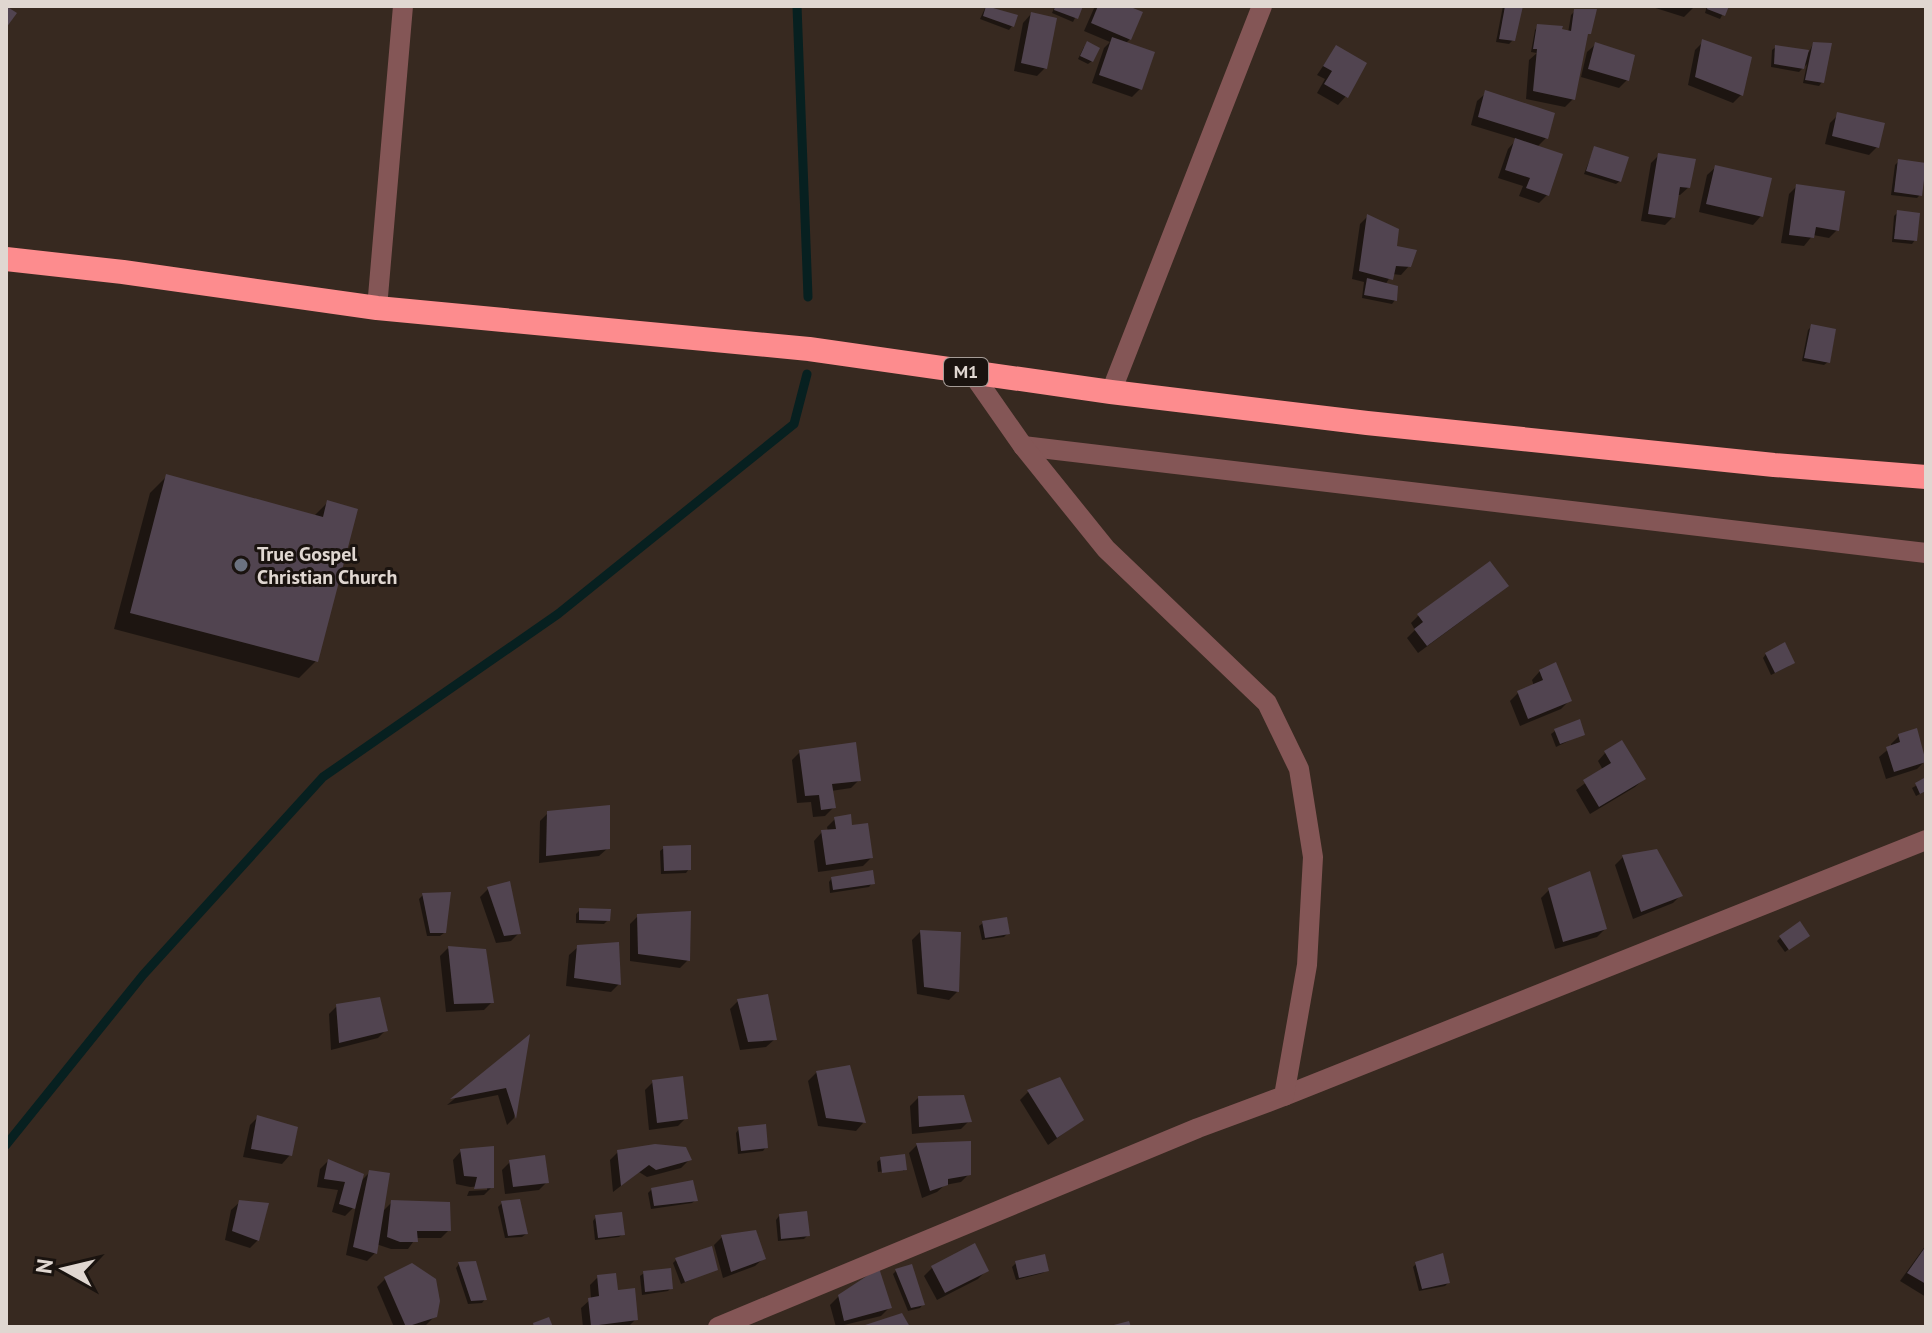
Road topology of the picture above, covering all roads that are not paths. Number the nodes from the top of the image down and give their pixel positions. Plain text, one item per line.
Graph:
1 (403, 6) edge
2 (1262, 6) edge
3 (6, 259) edge
4 (377, 308) junction
5 (972, 373) junction
6 (1111, 392) junction
7 (1023, 446) junction
8 (1926, 477) edge
9 (1926, 553) edge
10 (1926, 840) edge
11 (1284, 1096) junction
12 (718, 1327) edge

1 - 4 street
2 - 6 street
3 - 4 highway, M1
4 - 5 highway, M1
5 - 6 highway, M1
5 - 7 street
6 - 8 highway, M1
7 - 9 street
7 - 11 street
10 - 11 street
11 - 12 street

